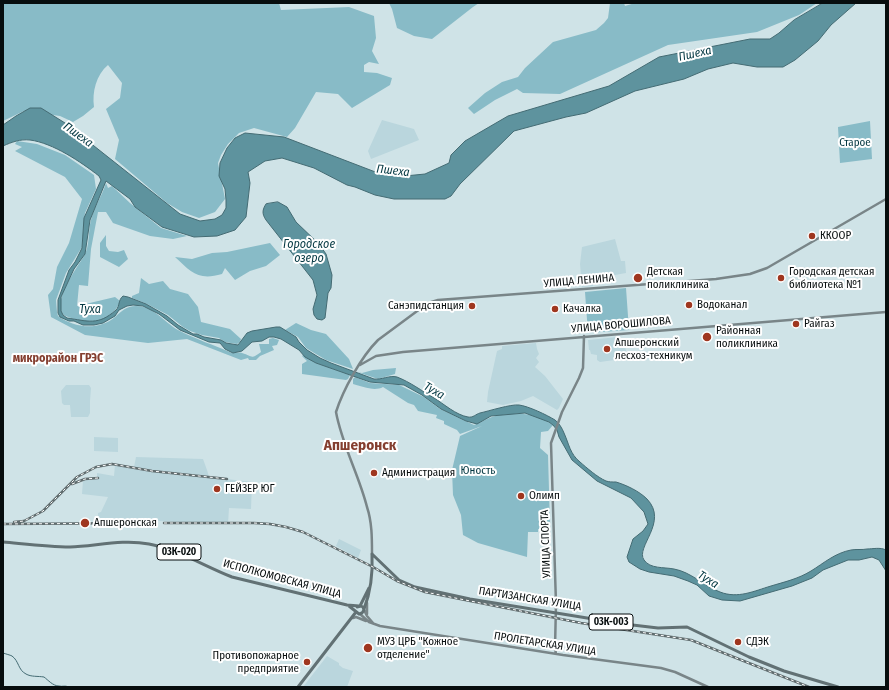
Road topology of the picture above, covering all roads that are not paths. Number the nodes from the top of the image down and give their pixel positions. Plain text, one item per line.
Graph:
1 (886, 199) edge
2 (886, 312) edge
3 (584, 336) junction
4 (368, 351) junction
5 (373, 358) junction
6 (360, 365) junction
7 (3, 542) edge
8 (372, 554) junction
9 (382, 564) junction
10 (373, 566) junction
11 (372, 579) junction
12 (363, 601) junction
13 (367, 602) junction
14 (347, 605) junction
15 (359, 606) junction
16 (364, 610) junction
17 (356, 611) junction
18 (555, 613) junction
19 (360, 614) junction
20 (367, 616) junction
21 (352, 618) junction
22 (369, 622) junction
23 (377, 625) junction
24 (556, 654) junction
25 (298, 687) edge
26 (708, 687) edge
27 (838, 687) edge

1 - 4 main road, УЛИЦА ЛЕНИНА
2 - 3 main road, УЛИЦА ВОРОШИЛОВА
3 - 5 main road, УЛИЦА ВОРОШИЛОВА
3 - 18 main road, УЛИЦА СПОРТА
4 - 5 main road
4 - 6 main road, УЛИЦА ЛЕНИНА
5 - 6 main road, УЛИЦА ВОРОШИЛОВА
6 - 8 main road, УЛИЦА ЛЕНИНА
7 - 14 main road, ИСПОЛКОМОВСКАЯ УЛИЦА / 03К-020
8 - 9 main road, ПАРТИЗАНСКАЯ УЛИЦА
8 - 10 main road
9 - 10 main road
9 - 18 main road, ПАРТИЗАНСКАЯ УЛИЦА / 03К-003
10 - 11 main road
11 - 12 main road
11 - 13 main road
12 - 14 main road
12 - 15 main road
13 - 16 main road
13 - 20 main road
14 - 15 main road, ИСПОЛКОМОВСКАЯ УЛИЦА
14 - 17 main road, ИСПОЛКОМОВСКАЯ УЛИЦА
14 - 21 main road
15 - 16 main road
15 - 17 main road
16 - 19 main road
16 - 20 main road
17 - 19 main road
17 - 21 main road
18 - 24 main road, УЛИЦА СПОРТА
18 - 27 main road, ПАРТИЗАНСКАЯ УЛИЦА / 03К-003
19 - 21 main road
19 - 22 main road, ПРОЛЕТАРСКАЯ УЛИЦА
20 - 23 main road
21 - 22 main road
21 - 25 main road
22 - 23 main road, ПРОЛЕТАРСКАЯ УЛИЦА
23 - 24 main road, ПРОЛЕТАРСКАЯ УЛИЦА
24 - 26 main road, ПРОЛЕТАРСКАЯ УЛИЦА

